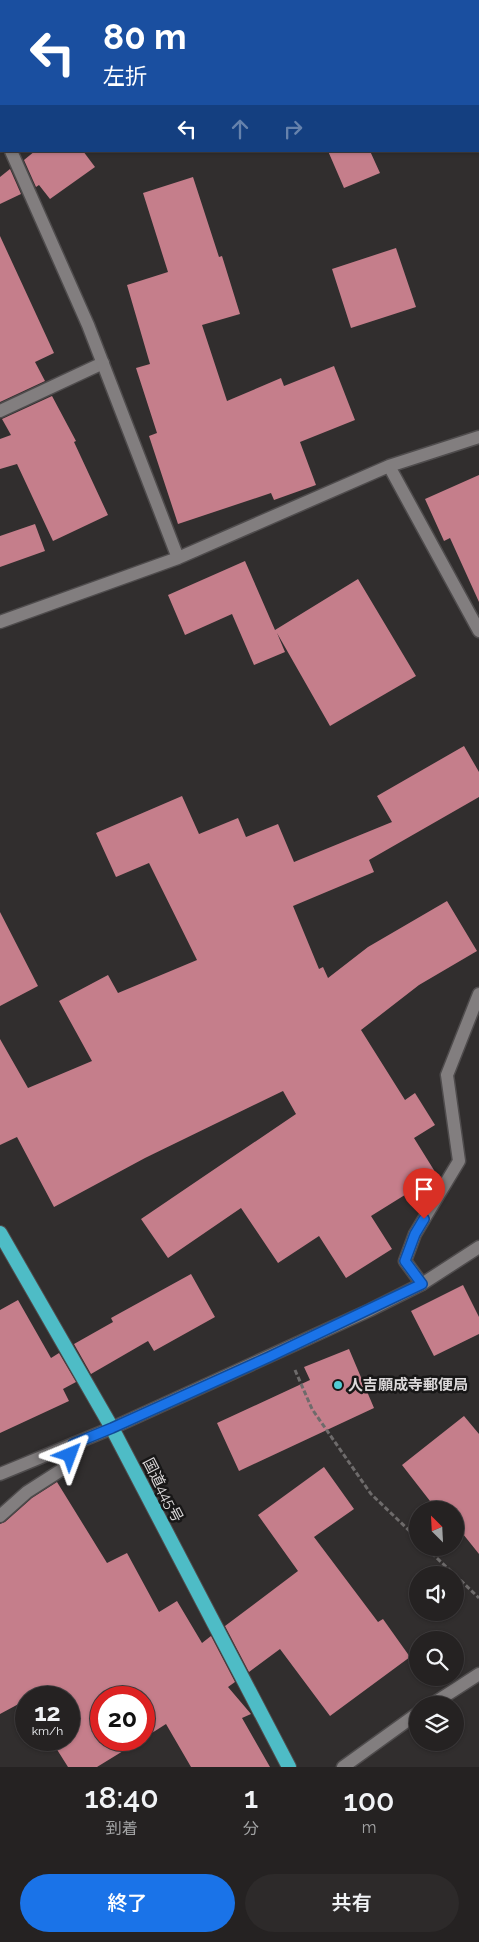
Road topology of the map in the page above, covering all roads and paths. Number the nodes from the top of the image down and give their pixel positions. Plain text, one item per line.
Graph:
1 (12, 152) edge
2 (103, 363) junction
3 (0, 411) edge
4 (479, 437) edge
5 (389, 466) junction
6 (178, 558) junction
7 (0, 622) edge
8 (479, 631) edge
9 (479, 994) edge
10 (0, 1233) edge
11 (479, 1247) edge
12 (422, 1284) junction
13 (286, 1349) junction
14 (112, 1428) junction
15 (73, 1444) junction
16 (0, 1474) edge
17 (0, 1516) edge
18 (409, 1530) edge
19 (435, 1556) edge
20 (445, 1566) edge
21 (464, 1584) edge
22 (479, 1598) edge
23 (479, 1674) edge
24 (445, 1696) edge
25 (409, 1719) edge
26 (289, 1767) edge
27 (343, 1767) edge

1 - 2 street
2 - 3 street
2 - 6 street
4 - 5 street
5 - 6 street
5 - 8 street
6 - 7 street
9 - 12 street
10 - 14 highway, 国道445号
11 - 12 street
12 - 13 street
13 - 14 street
13 - 18 path
14 - 15 street
14 - 26 highway, 国道445号
15 - 16 street
15 - 17 street
19 - 20 path
21 - 22 path
23 - 24 street
25 - 27 street

